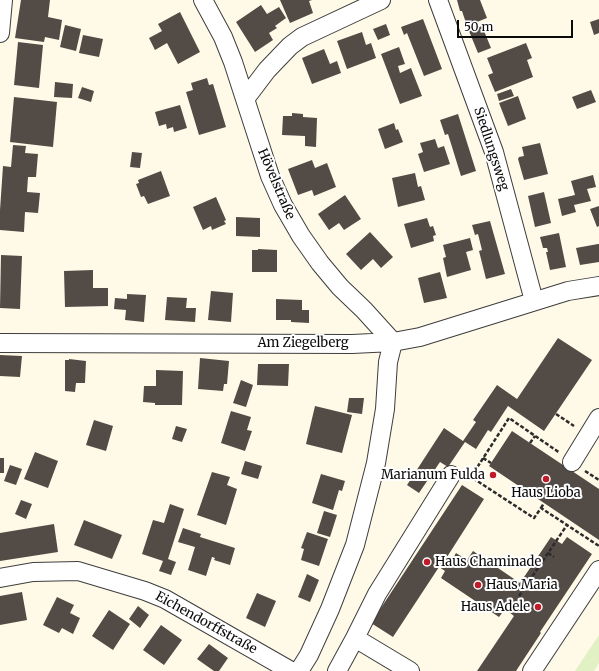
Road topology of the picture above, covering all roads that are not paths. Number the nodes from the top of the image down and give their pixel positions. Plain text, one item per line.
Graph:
1 (4, 0) edge
2 (203, 0) edge
3 (381, 0) edge
4 (438, 0) edge
5 (0, 33) edge
6 (245, 99) junction
7 (599, 286) edge
8 (534, 301) junction
9 (0, 342) edge
10 (393, 342) junction
11 (599, 418) edge
12 (572, 462) road end
13 (450, 475) road end
14 (599, 570) edge
15 (0, 578) edge
16 (355, 638) junction
17 (399, 668) edge
18 (291, 671) edge
19 (299, 671) edge
20 (337, 671) edge
21 (532, 671) edge

1 - 5 street
2 - 6 street, Hövelstraße
3 - 6 street
4 - 8 street, Siedlungsweg
6 - 10 street, Hövelstraße
7 - 8 street, Am Ziegelberg
8 - 10 street, Am Ziegelberg
9 - 10 street, Am Ziegelberg
10 - 19 street
11 - 12 street
13 - 16 street
14 - 21 street
15 - 18 street, Eichendorffstraße
16 - 17 street
16 - 20 street

